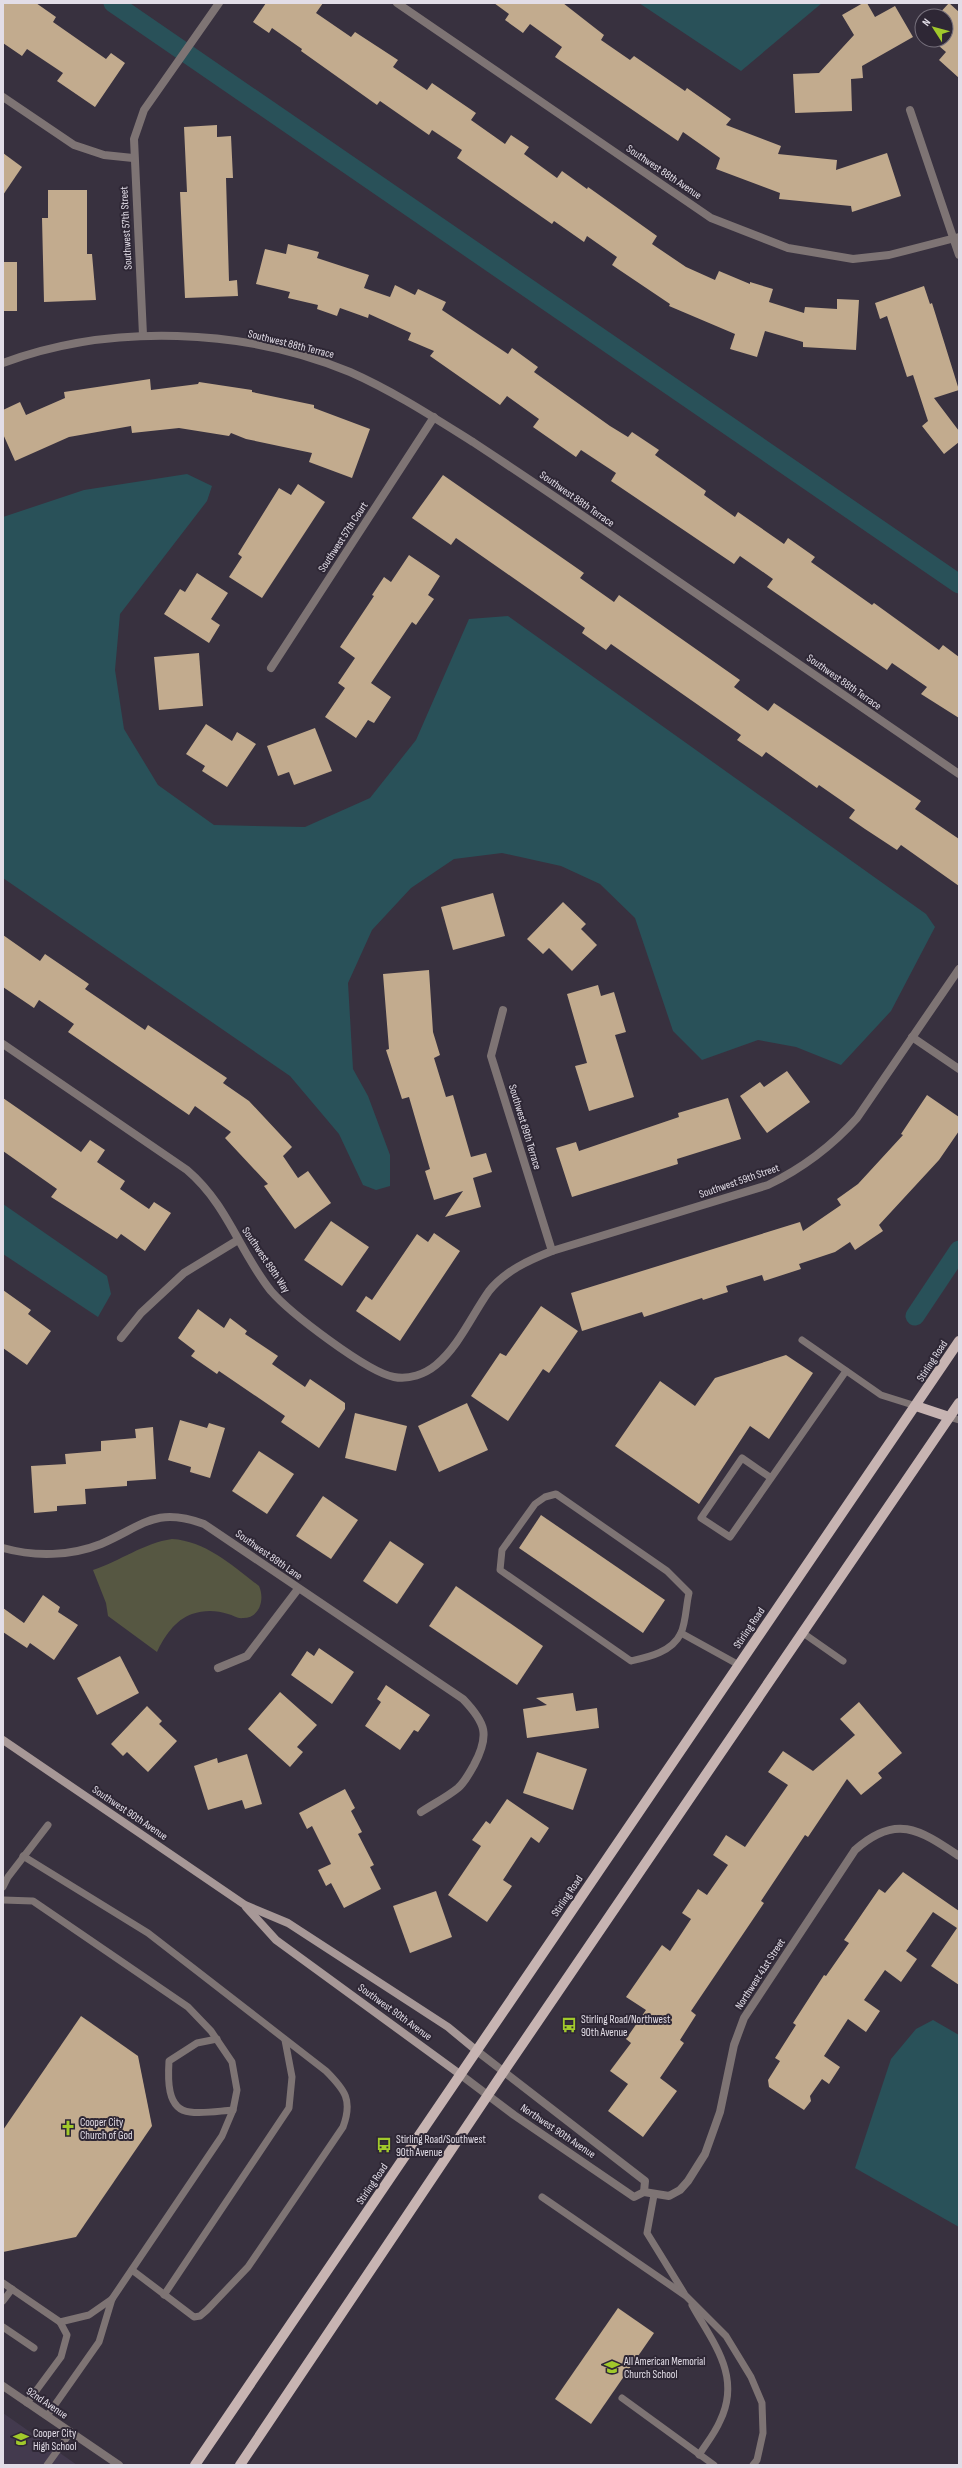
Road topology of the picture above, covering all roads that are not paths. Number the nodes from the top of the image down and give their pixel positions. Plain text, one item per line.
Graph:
1 (397, 3) edge
2 (218, 5) edge
3 (3, 97) edge
4 (910, 110) dead end
5 (133, 158) junction
6 (956, 238) edge
7 (959, 254) edge
8 (143, 335) junction
9 (3, 363) edge
10 (434, 417) junction
11 (271, 668) dead end
12 (959, 774) edge
13 (959, 969) edge
14 (503, 1010) dead end
15 (912, 1037) junction
16 (3, 1044) edge
17 (959, 1069) edge
18 (238, 1240) junction
19 (552, 1251) junction
20 (121, 1338) dead end
21 (802, 1340) dead end
22 (959, 1341) edge
23 (846, 1371) junction
24 (959, 1403) edge
25 (916, 1406) junction
26 (954, 1419) edge
27 (771, 1478) junction
28 (3, 1548) edge
29 (298, 1589) junction
30 (681, 1633) junction
31 (803, 1633) junction
32 (843, 1661) dead end
33 (739, 1665) junction
34 (218, 1668) dead end
35 (3, 1740) edge
36 (421, 1812) dead end
37 (48, 1825) dead end
38 (23, 1856) junction
39 (959, 1856) edge
40 (3, 1887) edge
41 (3, 1900) edge
42 (244, 1905) junction
43 (216, 2039) junction
44 (285, 2040) junction
45 (477, 2051) junction
46 (504, 2071) junction
47 (461, 2075) junction
48 (489, 2096) junction
49 (233, 2110) junction
50 (688, 2181) joint
51 (644, 2192) junction
52 (654, 2194) junction
53 (542, 2197) dead end
54 (132, 2270) junction
55 (3, 2283) edge
56 (12, 2289) junction
57 (164, 2294) junction
58 (686, 2296) junction
59 (112, 2300) junction
60 (3, 2301) edge
61 (60, 2322) junction
62 (3, 2327) edge
63 (34, 2348) dead end
64 (3, 2386) edge
65 (622, 2398) dead end
66 (27, 2403) junction
67 (47, 2416) junction
68 (70, 2433) junction
69 (699, 2455) junction
70 (47, 2465) edge
71 (119, 2465) edge
72 (195, 2465) edge
73 (240, 2465) edge
74 (714, 2465) edge
75 (753, 2465) edge

1 - 6 street, Southwest 88th Avenue
2 - 5 street, Southwest 57th Street
3 - 5 street
4 - 6 street
5 - 8 street, Southwest 57th Street
6 - 7 street
8 - 9 street
8 - 10 street, Southwest 88th Terrace
10 - 11 street, Southwest 57th Court
10 - 12 street, Southwest 88th Terrace
13 - 15 street, Southwest 59th Street
14 - 19 street, Southwest 89th Terrace
15 - 17 street
15 - 19 street, Southwest 59th Street
16 - 18 street, Southwest 89th Way
18 - 19 street, Southwest 89th Way
18 - 20 street
21 - 23 lane
22 - 25 main road, Stirling Road
23 - 25 lane
23 - 27 lane
24 - 26 main road
25 - 26 main road
25 - 33 main road, Stirling Road
26 - 31 main road
27 - 27 lane
28 - 29 street, Southwest 89th Lane
29 - 34 street
29 - 36 street, Southwest 89th Lane
30 - 30 lane
30 - 33 lane
31 - 32 lane
31 - 46 main road
33 - 45 main road, Stirling Road
35 - 42 street, Southwest 90th Avenue
37 - 38 lane
38 - 40 lane
38 - 44 lane
39 - 50 street, Northwest 41st Street
41 - 43 lane
42 - 45 street, Southwest 90th Avenue
42 - 47 street, Southwest 90th Avenue
43 - 49 lane
43 - 49 lane
44 - 57 lane
44 - 57 lane
45 - 46 street, Northwest 90th Avenue
45 - 47 main road, Stirling Road
46 - 48 main road
46 - 51 street, Northwest 90th Avenue
47 - 48 street, Northwest 90th Avenue
47 - 72 main road, Stirling Road
48 - 51 street, Northwest 90th Avenue
48 - 73 main road
49 - 54 lane
50 - 52 street, Northwest 90th Avenue
51 - 52 street, Northwest 90th Avenue
52 - 58 lane
53 - 58 lane
54 - 57 lane
54 - 59 lane
55 - 56 lane
56 - 60 lane
56 - 61 lane
58 - 69 lane
58 - 75 lane
59 - 61 lane
59 - 67 lane
61 - 66 lane
62 - 63 lane
64 - 66 street, 92nd Avenue
65 - 69 lane
66 - 67 street, 92nd Avenue
67 - 68 street, 92nd Avenue
68 - 70 lane
68 - 71 street, 92nd Avenue
69 - 74 lane

